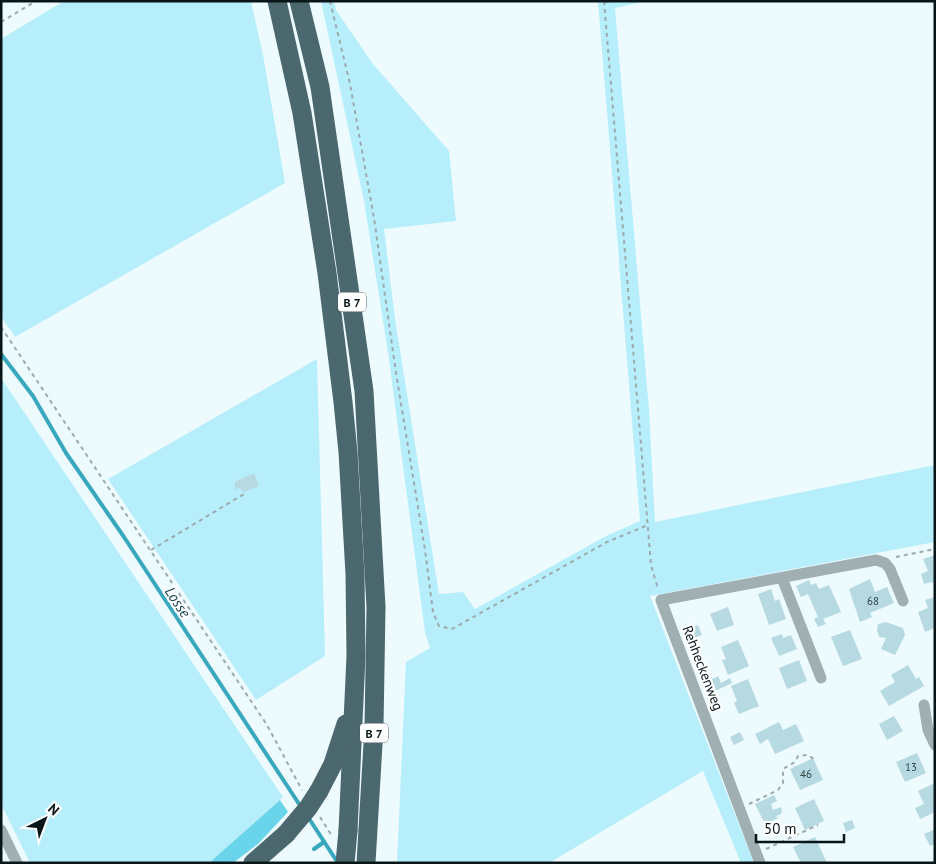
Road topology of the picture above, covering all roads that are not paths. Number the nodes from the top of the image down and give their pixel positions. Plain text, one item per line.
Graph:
1 (276, 1) edge
2 (299, 1) edge
3 (782, 578) junction
4 (903, 601) dead end
5 (821, 678) dead end
6 (355, 686) junction
7 (924, 705) dead end
8 (935, 745) edge
9 (1, 830) edge
10 (366, 861) edge
11 (17, 863) edge
12 (253, 863) edge
13 (345, 863) edge
14 (760, 863) edge

1 - 6 highway, B 7
2 - 10 highway, B 7
3 - 4 street
3 - 5 street
3 - 14 street, Rehheckenweg
6 - 12 highway, bridge
6 - 13 highway, B 7, bridge
7 - 8 street
9 - 11 street

